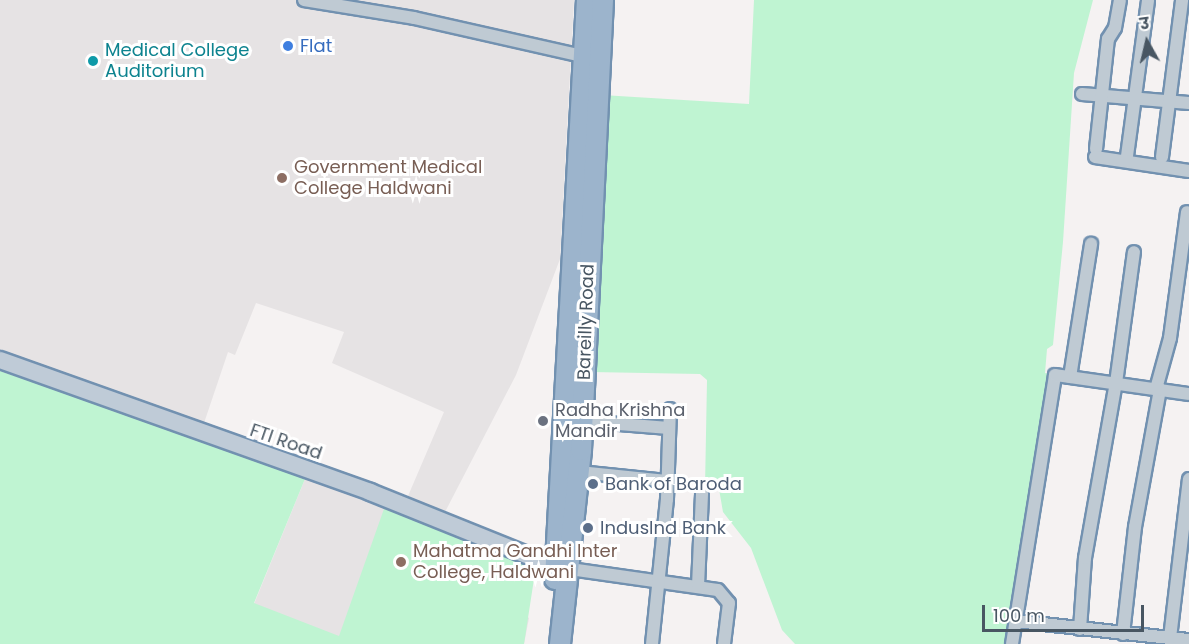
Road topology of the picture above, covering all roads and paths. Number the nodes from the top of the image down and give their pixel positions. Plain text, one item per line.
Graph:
1 (304, 0) edge
2 (587, 0) edge
3 (603, 0) edge
4 (1120, 0) edge
5 (1148, 0) edge
6 (1182, 0) edge
7 (591, 57) junction
8 (1082, 94) dead end
9 (1101, 95) junction
10 (1133, 98) junction
11 (1169, 101) junction
12 (1189, 103) edge
13 (1127, 156) dead end
14 (1162, 157) dead end
15 (1189, 171) edge
16 (1186, 212) dead end
17 (1091, 244) dead end
18 (1134, 252) dead end
19 (0, 360) edge
20 (1070, 377) junction
21 (1116, 383) junction
22 (1158, 389) junction
23 (1189, 394) edge
24 (670, 409) dead end
25 (582, 421) junction
26 (669, 428) junction
27 (579, 472) junction
28 (1189, 479) edge
29 (667, 482) junction
30 (702, 493) dead end
31 (564, 568) junction
32 (656, 583) junction
33 (698, 586) junction
34 (1016, 621) junction
35 (1080, 629) junction
36 (1123, 634) junction
37 (1170, 638) junction
38 (1189, 640) edge
39 (547, 644) edge
40 (561, 644) edge
41 (652, 644) edge
42 (724, 644) edge
43 (1012, 644) edge

1 - 7 street
2 - 7 highway, Bareilly Road
3 - 7 highway, Bareilly Road
4 - 9 street
5 - 10 street
6 - 11 street
7 - 25 highway, Bareilly Road
7 - 31 highway, Bareilly Road
8 - 9 street
9 - 10 street
9 - 15 street
10 - 11 street
10 - 13 street
11 - 12 street
11 - 14 street
16 - 22 street
17 - 20 street
18 - 21 street
19 - 31 main road, FTI Road
20 - 21 street
20 - 34 street
21 - 22 street
21 - 35 street
22 - 23 street
22 - 36 street
24 - 26 street
25 - 26 street
25 - 27 highway, Bareilly Road
26 - 29 street
27 - 29 street
27 - 31 highway, Bareilly Road
28 - 37 street
29 - 32 street
30 - 33 street
31 - 32 street
31 - 39 highway, Bareilly Road
31 - 40 highway, Bareilly Road
32 - 33 street
32 - 41 street
33 - 42 street
34 - 35 street
34 - 43 street
35 - 36 street
36 - 37 street
37 - 38 street

